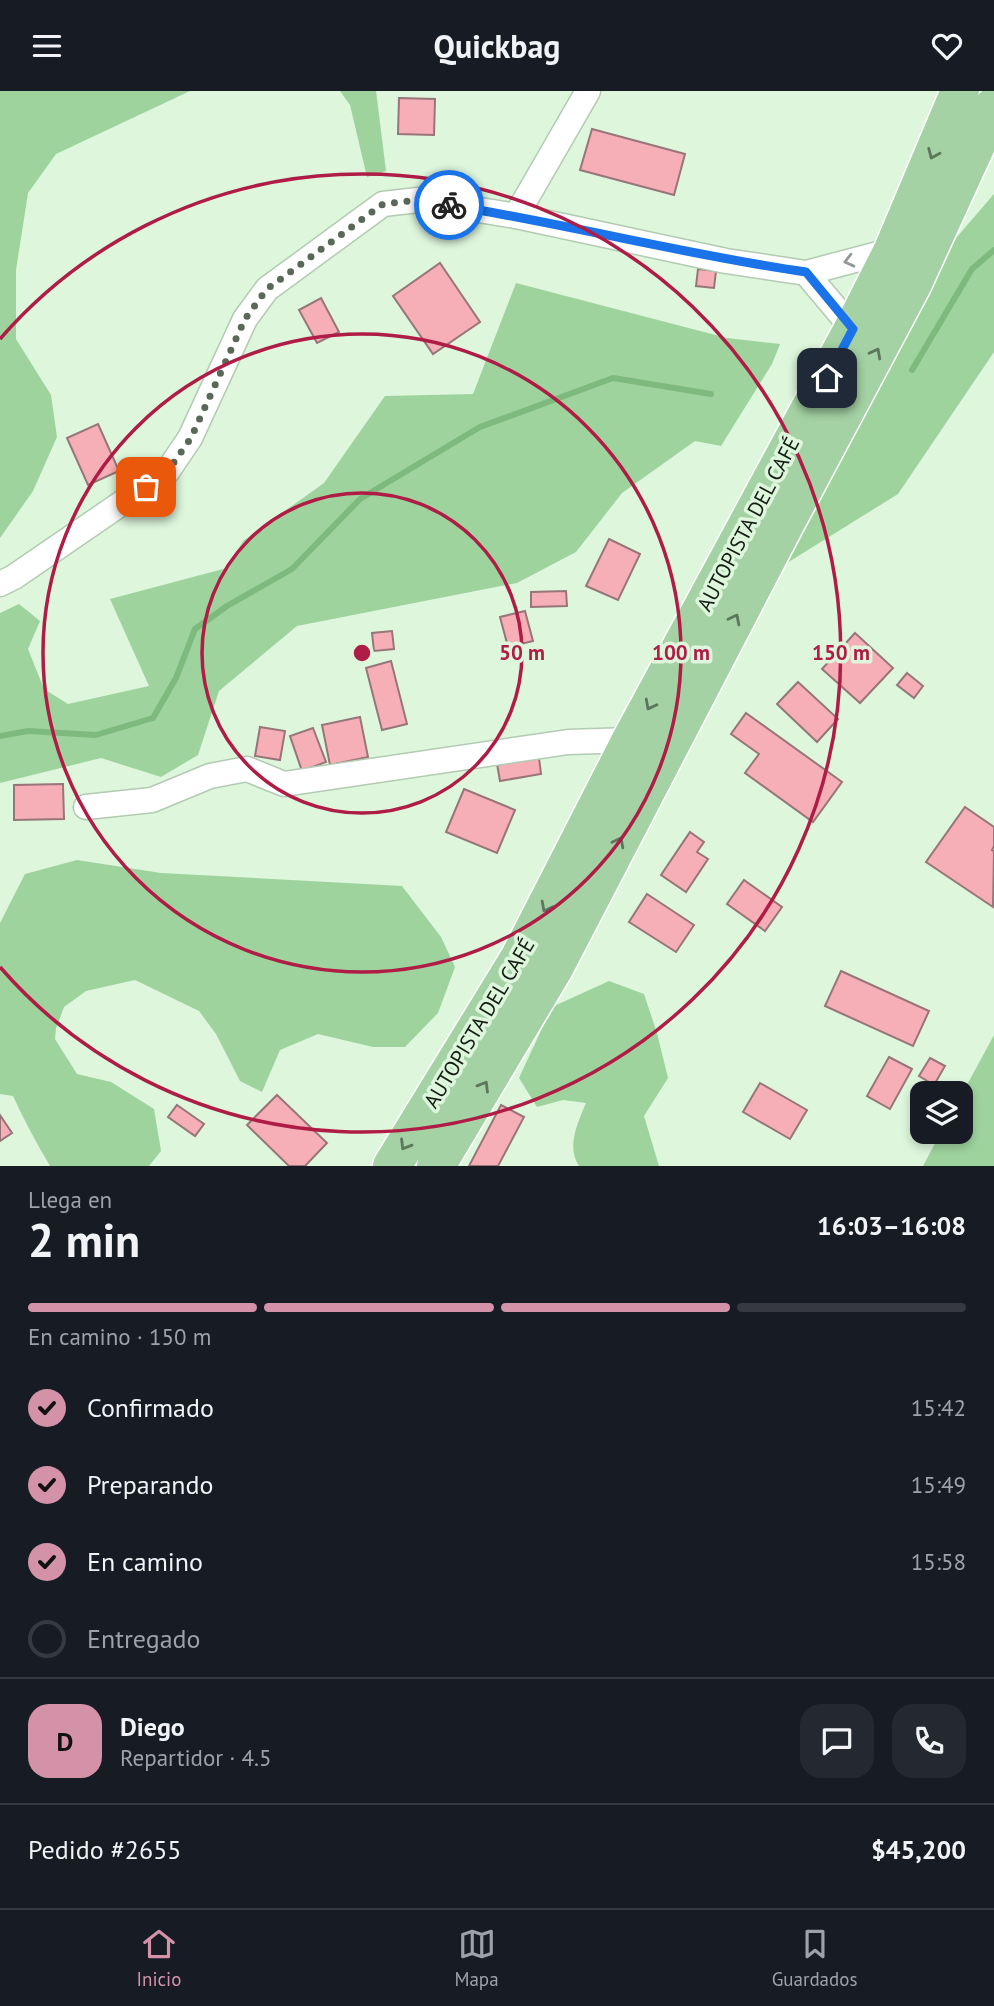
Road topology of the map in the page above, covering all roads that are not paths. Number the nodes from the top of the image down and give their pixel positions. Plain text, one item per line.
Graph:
1 (588, 91) edge
2 (960, 91) edge
3 (994, 106) edge
4 (516, 216) junction
5 (893, 250) junction
6 (806, 272) junction
7 (853, 329) junction
8 (0, 584) edge
9 (631, 740) junction
10 (86, 807) dead end
11 (392, 1166) edge
12 (436, 1166) edge

1 - 4 street
2 -> 5 highway, AUTOPISTA DEL CAFÉ
12 -> 3 highway, AUTOPISTA DEL CAFÉ
4 - 6 street
4 - 8 street
5 -> 6 street
5 - 7 highway, AUTOPISTA DEL CAFÉ
6 - 7 street
7 -> 9 highway, AUTOPISTA DEL CAFÉ
9 - 10 street
9 -> 11 highway, AUTOPISTA DEL CAFÉ

